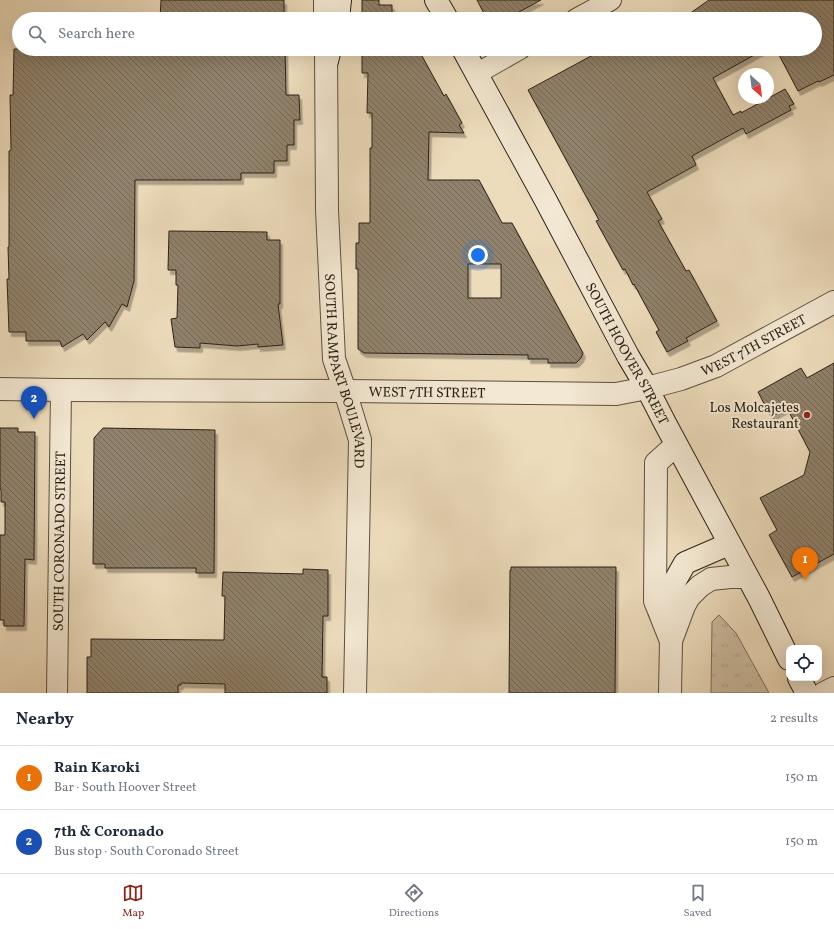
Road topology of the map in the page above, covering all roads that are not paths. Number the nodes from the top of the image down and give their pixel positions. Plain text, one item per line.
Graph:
1 (325, 0) edge
2 (340, 0) edge
3 (436, 0) edge
4 (611, 0) edge
5 (325, 12) edge
6 (339, 12) edge
7 (443, 12) edge
8 (589, 12) edge
9 (328, 56) edge
10 (467, 56) edge
11 (508, 56) edge
12 (476, 74) junction
13 (834, 302) edge
14 (647, 388) junction
15 (0, 389) edge
16 (61, 390) junction
17 (345, 391) junction
18 (676, 445) junction
19 (729, 544) junction
20 (746, 577) junction
21 (660, 612) junction
22 (671, 641) junction
23 (786, 653) edge
24 (801, 681) edge
25 (834, 687) edge
26 (57, 693) edge
27 (354, 693) edge
28 (670, 693) edge
29 (807, 693) edge
30 (822, 693) edge

1 - 5 street
2 - 6 street
3 - 7 street
4 - 8 street
9 - 17 street, SOUTH RAMPART BOULEVARD
10 - 12 street, SOUTH HOOVER STREET
11 - 12 street
12 - 14 street, SOUTH HOOVER STREET
13 - 14 street, WEST 7TH STREET
14 - 17 street, WEST 7TH STREET
14 - 18 street, SOUTH HOOVER STREET
15 - 16 street, WEST 7TH STREET
16 - 17 street, WEST 7TH STREET
16 - 26 street, SOUTH CORONADO STREET
17 - 27 street, SOUTH RAMPART BOULEVARD
18 - 19 street, SOUTH HOOVER STREET
18 - 21 street
19 - 20 street, SOUTH HOOVER STREET
19 - 21 street
20 - 22 street
20 - 23 street, SOUTH HOOVER STREET
21 - 22 street
22 - 28 street
24 - 29 street
25 - 30 street

